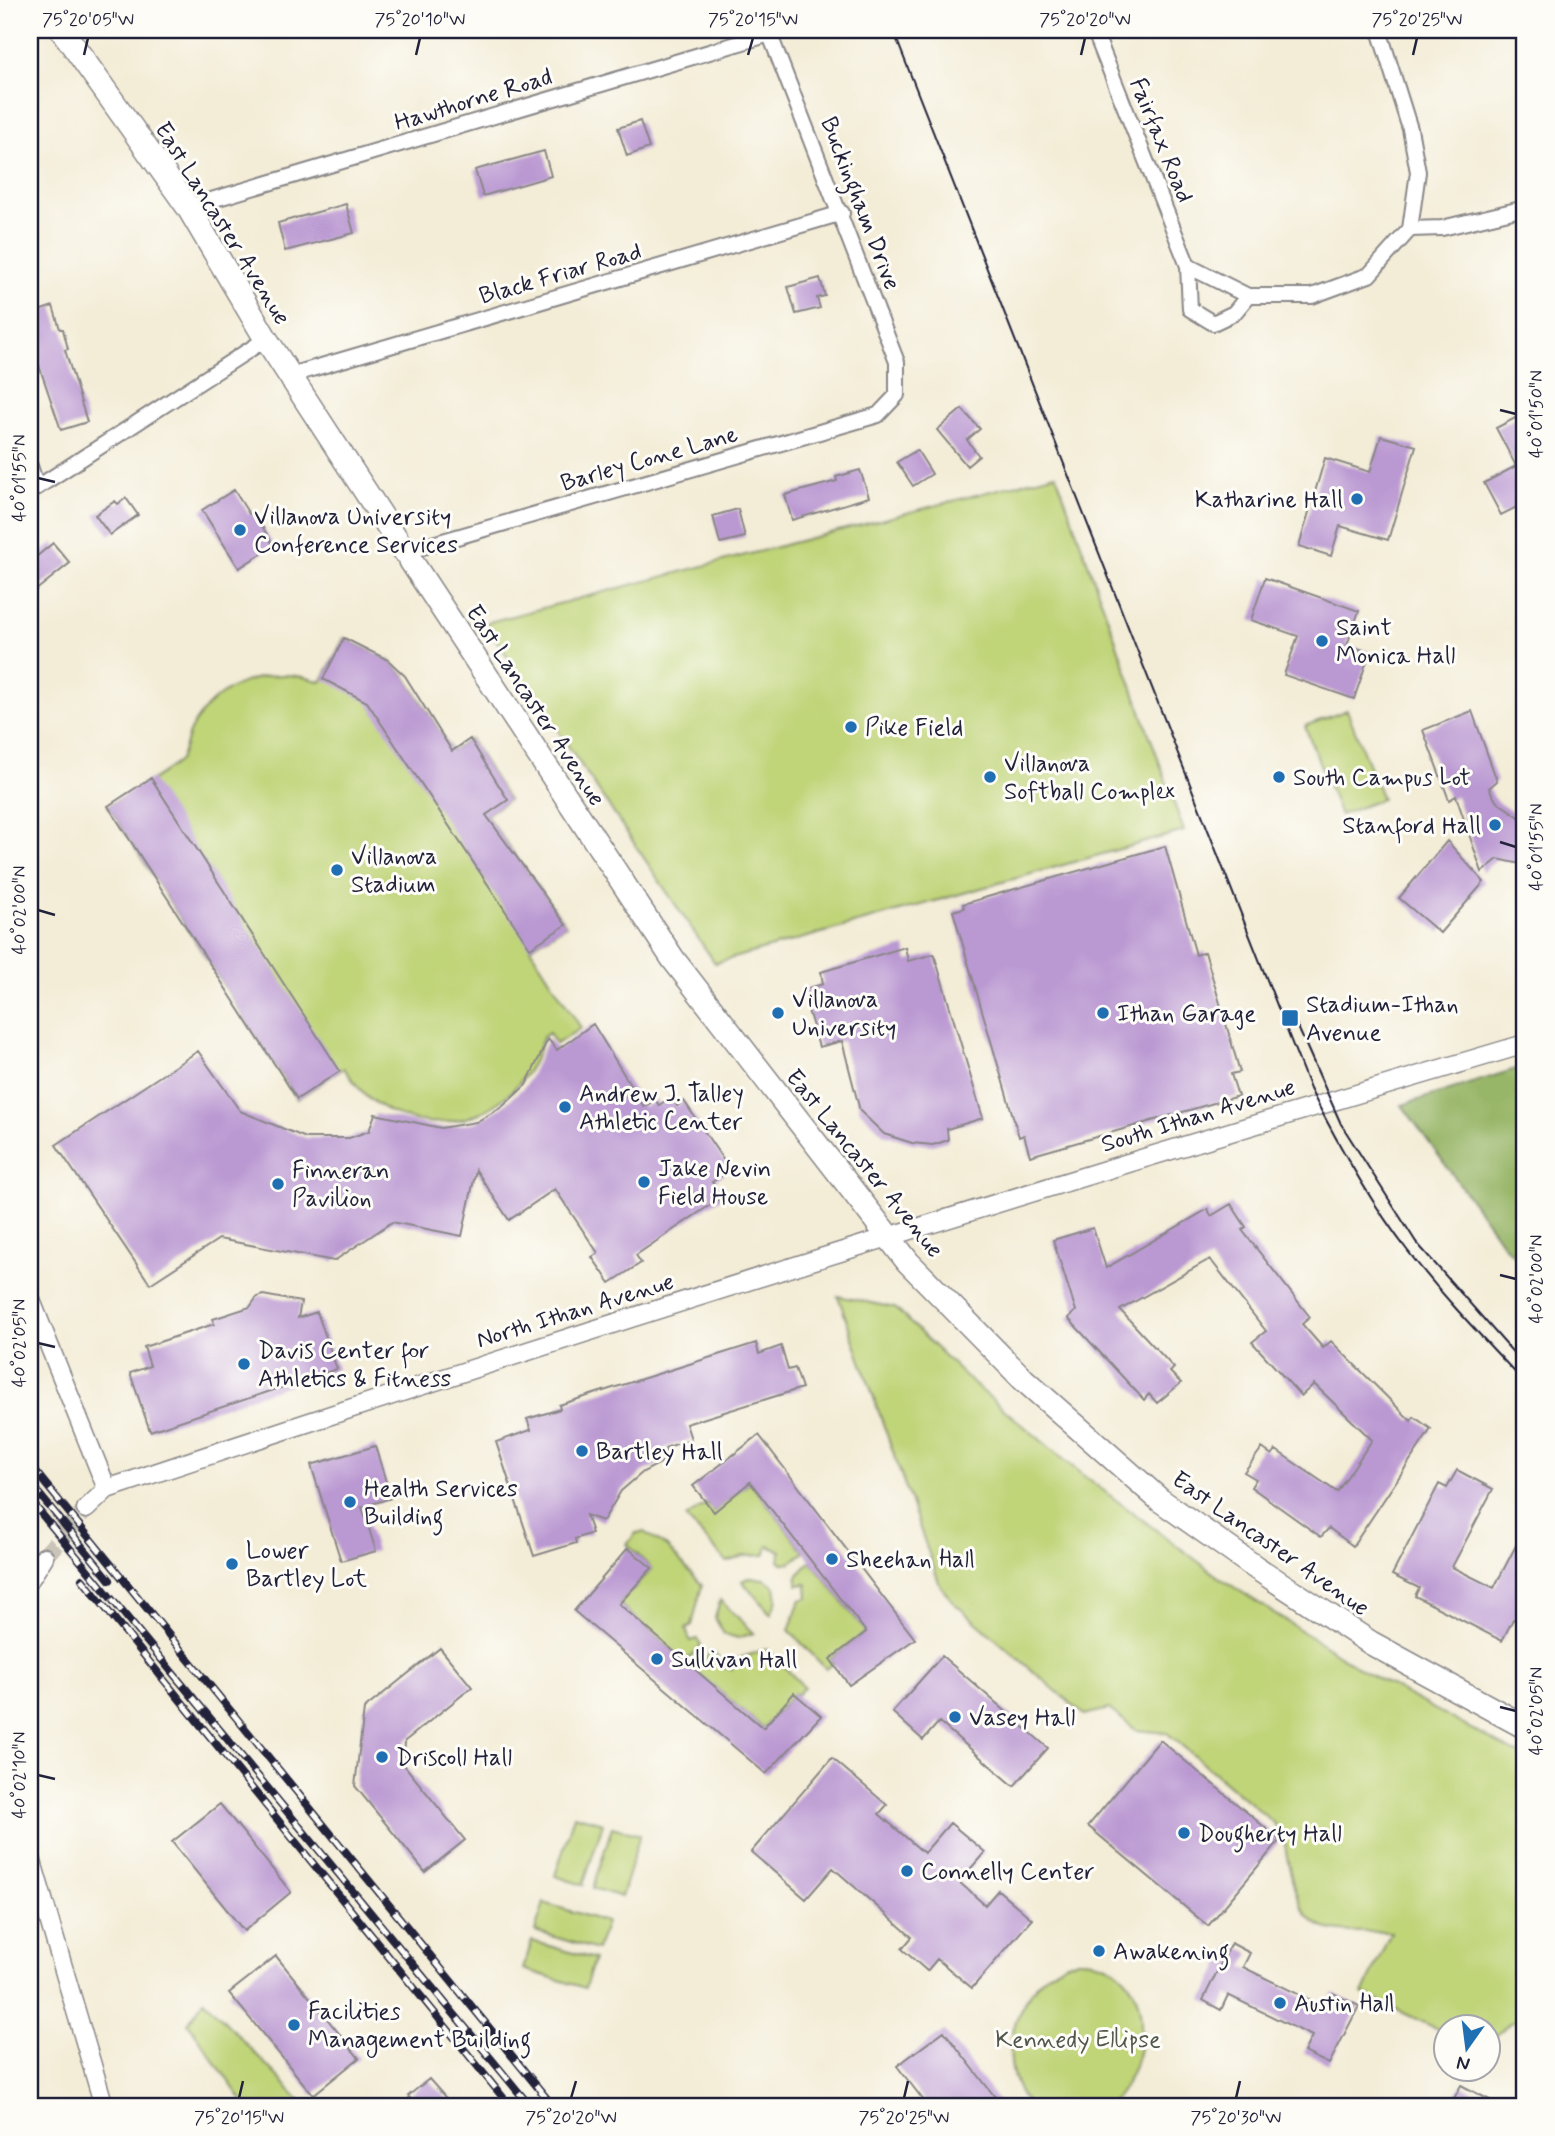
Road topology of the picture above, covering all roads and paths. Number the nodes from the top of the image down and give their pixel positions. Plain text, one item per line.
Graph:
1 (62, 30) edge
2 (1094, 30) edge
3 (1379, 30) edge
4 (769, 32) edge
5 (188, 207) junction
6 (1525, 208) edge
7 (842, 213) junction
8 (1410, 229) junction
9 (1188, 266) junction
10 (1248, 296) junction
11 (266, 339) junction
12 (291, 376) junction
13 (897, 395) joint
14 (30, 466) edge
15 (33, 489) edge
16 (408, 556) junction
17 (1525, 1044) edge
18 (886, 1238) junction
19 (30, 1298) edge
20 (107, 1489) junction
21 (86, 1509) tunnel mouth
22 (44, 1558) tunnel mouth
23 (30, 1579) edge
24 (1525, 1727) edge
25 (30, 1856) edge
26 (104, 2106) edge

1 - 5 highway, East Lancaster Avenue
2 - 9 street, Fairfax Road
3 - 8 street
4 - 5 street, Hawthorne Road
4 - 7 street, Buckingham Drive
5 - 11 highway, East Lancaster Avenue
6 - 8 street
7 - 12 street, Black Friar Road
7 - 13 street, Buckingham Drive
8 - 10 street
9 - 10 street
9 - 10 street, Fairfax Road
11 - 12 highway, East Lancaster Avenue
11 - 15 street
12 - 16 highway, East Lancaster Avenue
13 - 16 street, Barley Cone Lane
14 - 15 street
16 - 18 highway, East Lancaster Avenue
17 - 18 street, South Ithan Avenue
18 - 20 street, North Ithan Avenue
18 - 24 highway, East Lancaster Avenue
19 - 20 street
20 - 21 street, North Ithan Avenue
22 - 23 street
25 - 26 street

